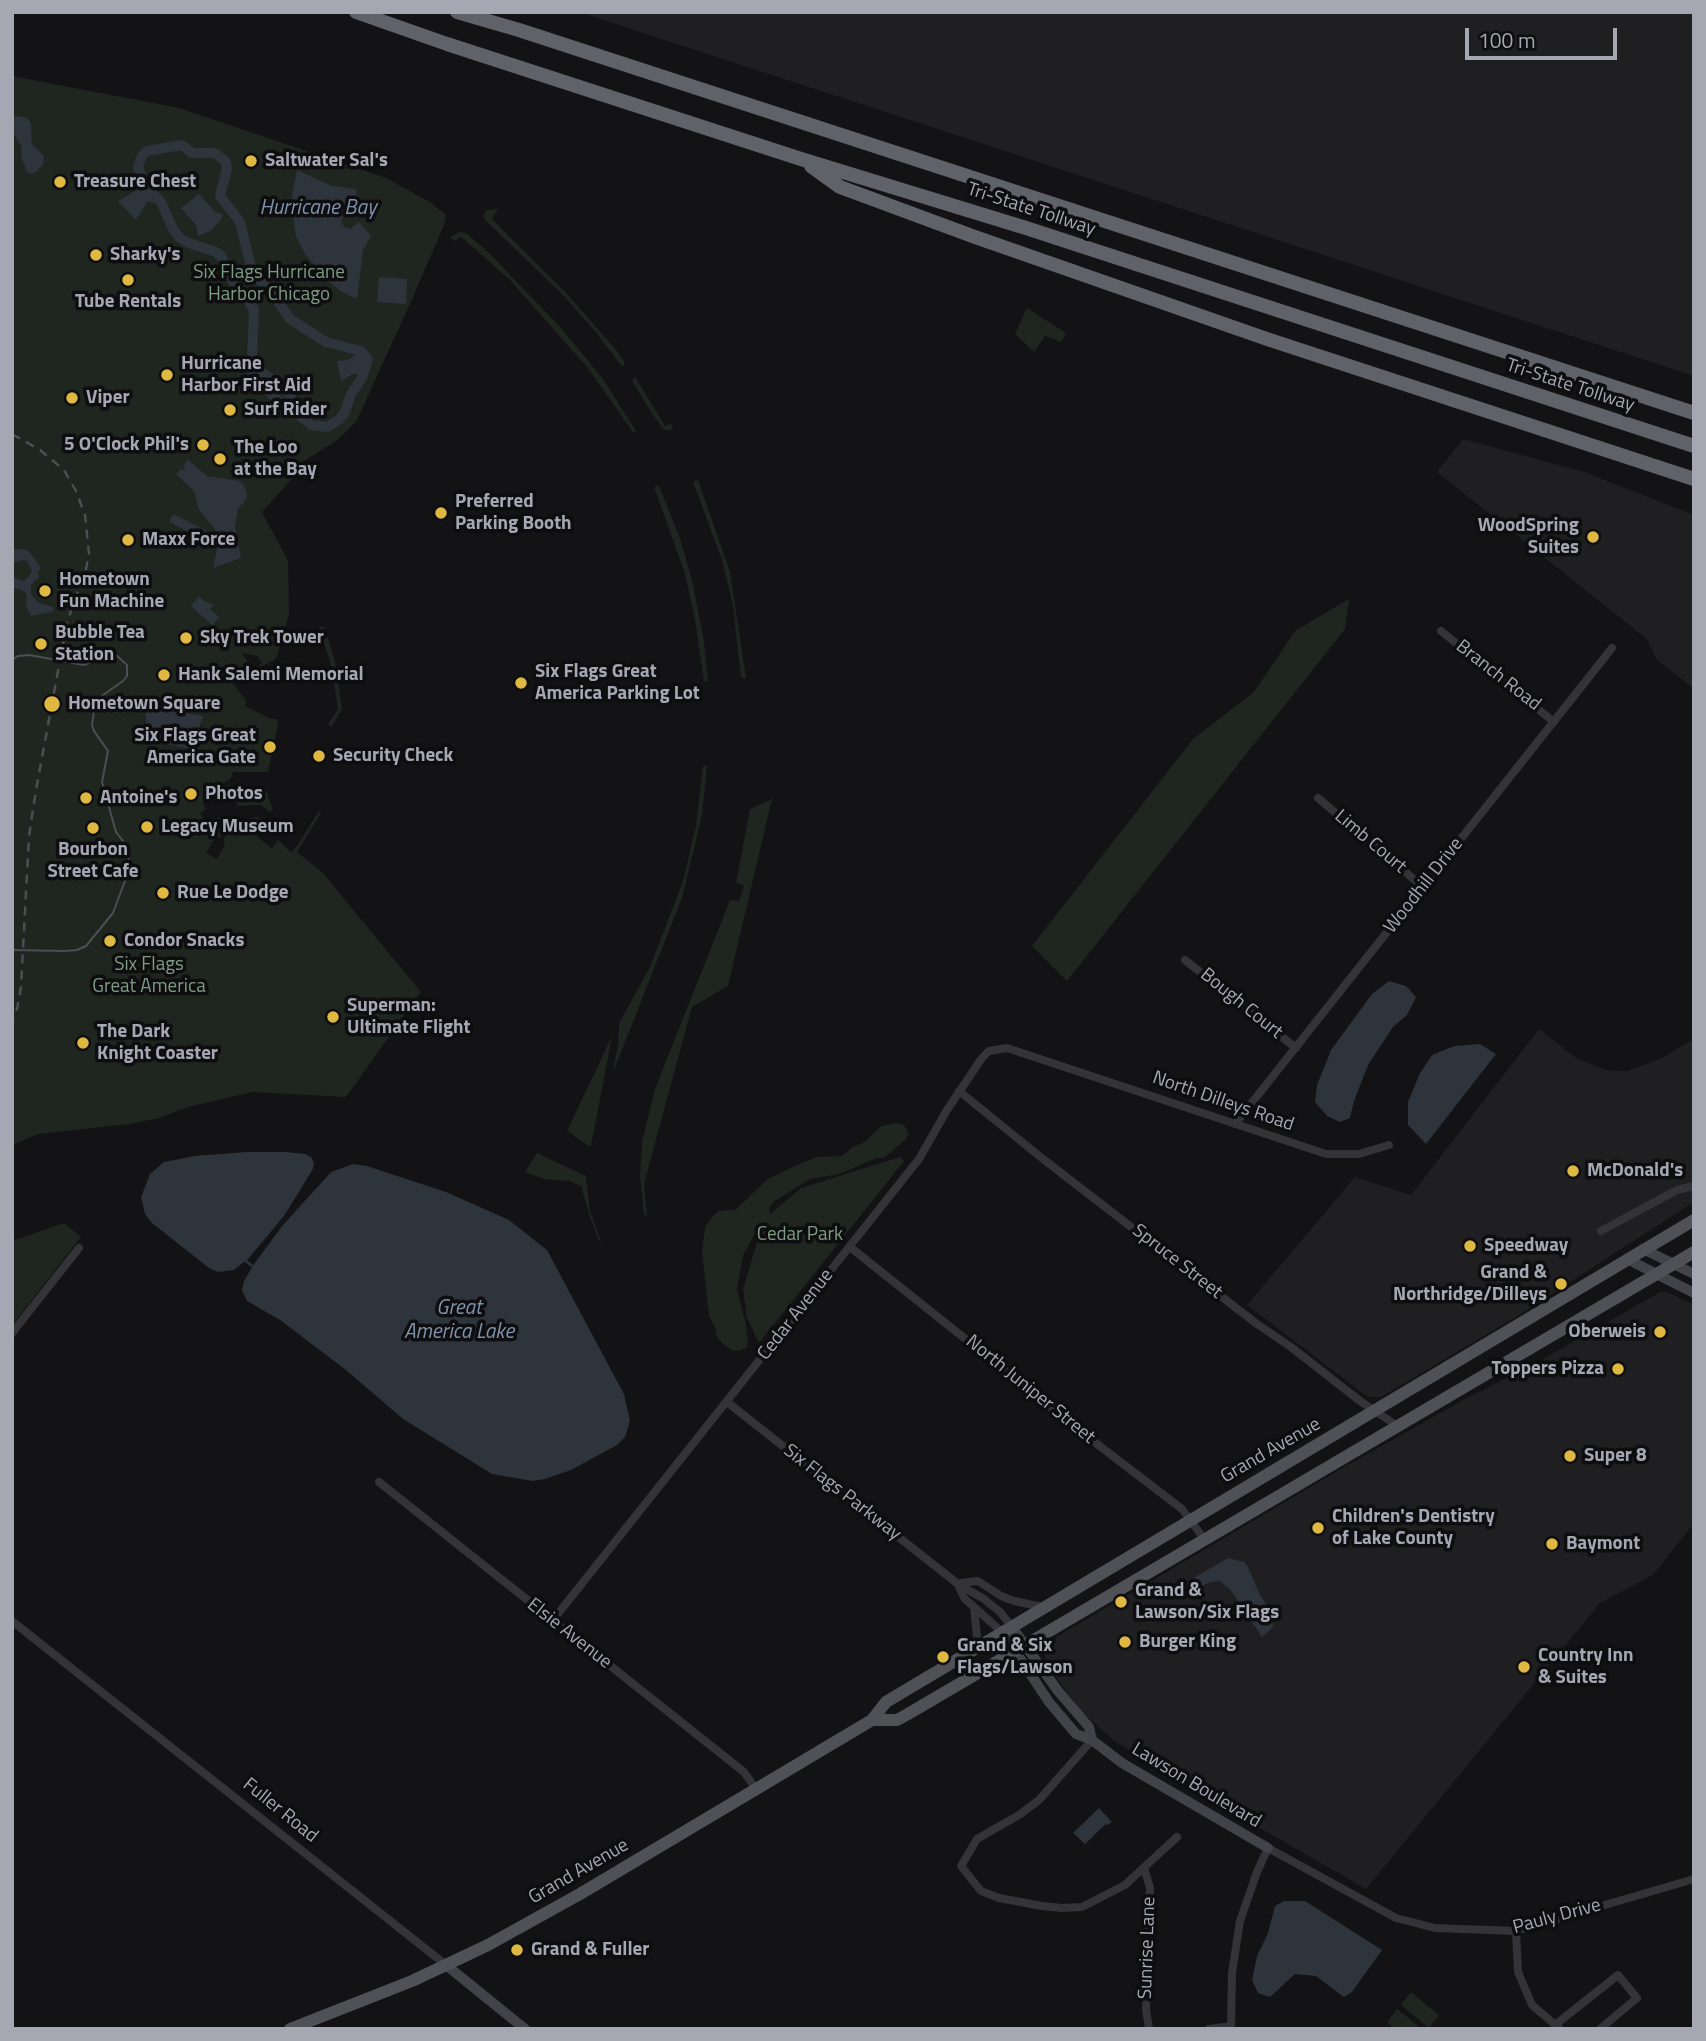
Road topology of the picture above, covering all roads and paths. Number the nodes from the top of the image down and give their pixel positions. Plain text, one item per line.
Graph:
1 (356, 12) edge
2 (457, 12) edge
3 (801, 159) junction
4 (1694, 413) edge
5 (1694, 446) edge
6 (1694, 479) edge
7 (1441, 631) dead end
8 (1612, 648) dead end
9 (1553, 722) junction
10 (1318, 798) dead end
11 (1423, 887) junction
12 (1185, 960) dead end
13 (1296, 1048) junction
14 (1049, 1061) joint
15 (959, 1091) junction
16 (1235, 1124) junction
17 (1389, 1145) dead end
18 (1694, 1186) edge
19 (1694, 1220) edge
20 (1601, 1231) dead end
21 (850, 1247) junction
22 (79, 1248) dead end
23 (1643, 1249) junction
24 (1694, 1252) edge
25 (1627, 1259) junction
26 (1673, 1264) junction
27 (1656, 1274) junction
28 (1694, 1274) edge
29 (1694, 1293) edge
30 (12, 1333) edge
31 (727, 1402) junction
32 (1376, 1411) junction
33 (1399, 1427) junction
34 (379, 1482) dead end
35 (1191, 1520) junction
36 (1204, 1539) junction
37 (958, 1584) junction
38 (974, 1607) junction
39 (1046, 1607) junction
40 (553, 1620) junction
41 (12, 1621) edge
42 (1008, 1630) junction
43 (1021, 1648) junction
44 (968, 1654) junction
45 (872, 1720) junction
46 (1092, 1740) junction
47 (756, 1789) junction
48 (1177, 1837) dead end
49 (1268, 1849) junction
50 (1144, 1868) junction
51 (1694, 1879) edge
52 (1516, 1931) junction
53 (446, 1965) junction
54 (1557, 2027) edge
55 (1231, 2028) edge
56 (290, 2029) edge
57 (526, 2029) edge
58 (1149, 2029) edge
59 (1209, 2029) edge
60 (1600, 2029) edge

1 - 3 highway, Tri-State Tollway
2 - 4 highway, Tri-State Tollway
3 - 5 highway, Tri-State Tollway
3 - 6 highway
7 - 9 street, Branch Road
8 - 9 street, Woodhill Drive
9 - 11 street, Woodhill Drive
10 - 11 street, Limb Court
11 - 13 street, Woodhill Drive
12 - 13 street, Bough Court
13 - 16 street, Woodhill Drive
14 - 15 street, Cedar Avenue
14 - 16 street, North Dilleys Road
15 - 21 street, Cedar Avenue
15 - 32 street, Spruce Street
16 - 17 street, North Dilleys Road
18 - 20 street
19 - 23 main road, Grand Avenue
21 - 31 street, Cedar Avenue
21 - 35 street, North Juniper Street
22 - 30 street
23 - 25 main road, Grand Avenue
23 - 26 street
24 - 26 main road, Grand Avenue
25 - 27 street
25 - 32 main road, Grand Avenue
26 - 27 main road, Grand Avenue
26 - 28 street
27 - 29 street
27 - 33 main road, Grand Avenue
31 - 37 street, Six Flags Parkway
31 - 40 street, Cedar Avenue
32 - 33 street, Spruce Street
32 - 35 main road, Grand Avenue
33 - 36 main road, Grand Avenue
34 - 40 street, Elsie Avenue
35 - 36 street, North Juniper Street
35 - 39 main road, Grand Avenue
36 - 43 main road, Grand Avenue
37 - 38 street, Six Flags Parkway
37 - 39 street, Six Flags Parkway
37 - 42 street, Six Flags Parkway
38 - 42 street, Six Flags Parkway
38 - 44 street
39 - 42 main road, Grand Avenue
40 - 47 street, Elsie Avenue
41 - 53 street, Fuller Road
42 - 43 street, Lawson Boulevard
42 - 44 main road, Grand Avenue
43 - 45 main road, Grand Avenue
43 - 46 street, Lawson Boulevard
44 - 45 main road, Grand Avenue
45 - 47 main road, Grand Avenue
46 - 49 street, Lawson Boulevard
46 - 50 street
47 - 53 main road, Grand Avenue
48 - 50 street
49 - 52 street, Pauly Drive
49 - 55 street, Lawson Boulevard
50 - 58 street, Sunrise Lane
51 - 52 street, Pauly Drive
52 - 54 street
53 - 56 main road, Grand Avenue
53 - 57 street, Fuller Road
54 - 60 street
55 - 59 street

